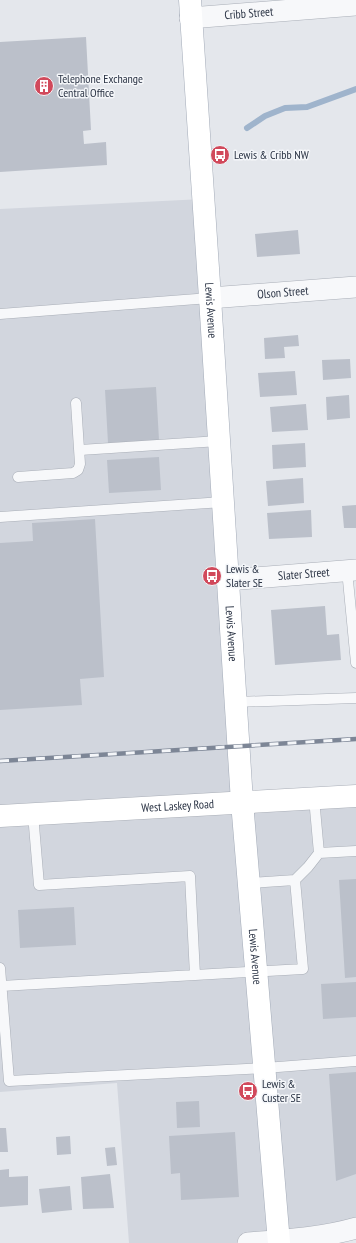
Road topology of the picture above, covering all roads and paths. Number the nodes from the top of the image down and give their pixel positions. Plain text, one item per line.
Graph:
1 (356, 6) edge
2 (190, 9) edge
3 (356, 287) edge
4 (210, 298) junction
5 (0, 314) edge
6 (76, 403) dead end
7 (219, 441) junction
8 (80, 450) junction
9 (18, 477) dead end
10 (223, 502) junction
11 (0, 517) edge
12 (352, 570) edge
13 (228, 580) junction
14 (356, 663) edge
15 (356, 698) edge
16 (236, 702) junction
17 (356, 796) edge
18 (314, 798) junction
19 (242, 802) junction
20 (33, 814) junction
21 (0, 816) edge
22 (356, 851) edge
23 (319, 853) junction
24 (295, 880) junction
25 (249, 883) junction
26 (0, 968) edge
27 (256, 972) junction
28 (195, 975) junction
29 (2, 986) junction
30 (356, 1061) edge
31 (265, 1068) junction
32 (356, 1228) edge
33 (279, 1242) edge
34 (248, 1243) edge

1 - 2 street, Cribb Street
2 - 4 main road, Lewis Avenue
3 - 4 street, Olson Street
4 - 5 lane
4 - 7 main road, Lewis Avenue
6 - 8 lane
7 - 8 lane
7 - 10 main road, Lewis Avenue
8 - 9 lane
10 - 11 lane
10 - 13 main road, Lewis Avenue
12 - 13 street, Slater Street
12 - 14 lane
13 - 16 main road, Lewis Avenue
15 - 16 lane
16 - 19 main road, Lewis Avenue
17 - 18 main road, West Laskey Road
18 - 19 main road, West Laskey Road
18 - 23 lane
19 - 20 main road, West Laskey Road
19 - 25 main road, Lewis Avenue
20 - 21 main road, West Laskey Road
20 - 28 lane
22 - 23 lane
23 - 24 lane
24 - 25 lane
24 - 27 lane
25 - 27 main road, Lewis Avenue
26 - 29 lane
27 - 28 lane
27 - 31 main road, Lewis Avenue
28 - 29 lane
29 - 31 lane
30 - 31 lane
31 - 33 main road, Lewis Avenue
32 - 33 street
33 - 34 street

